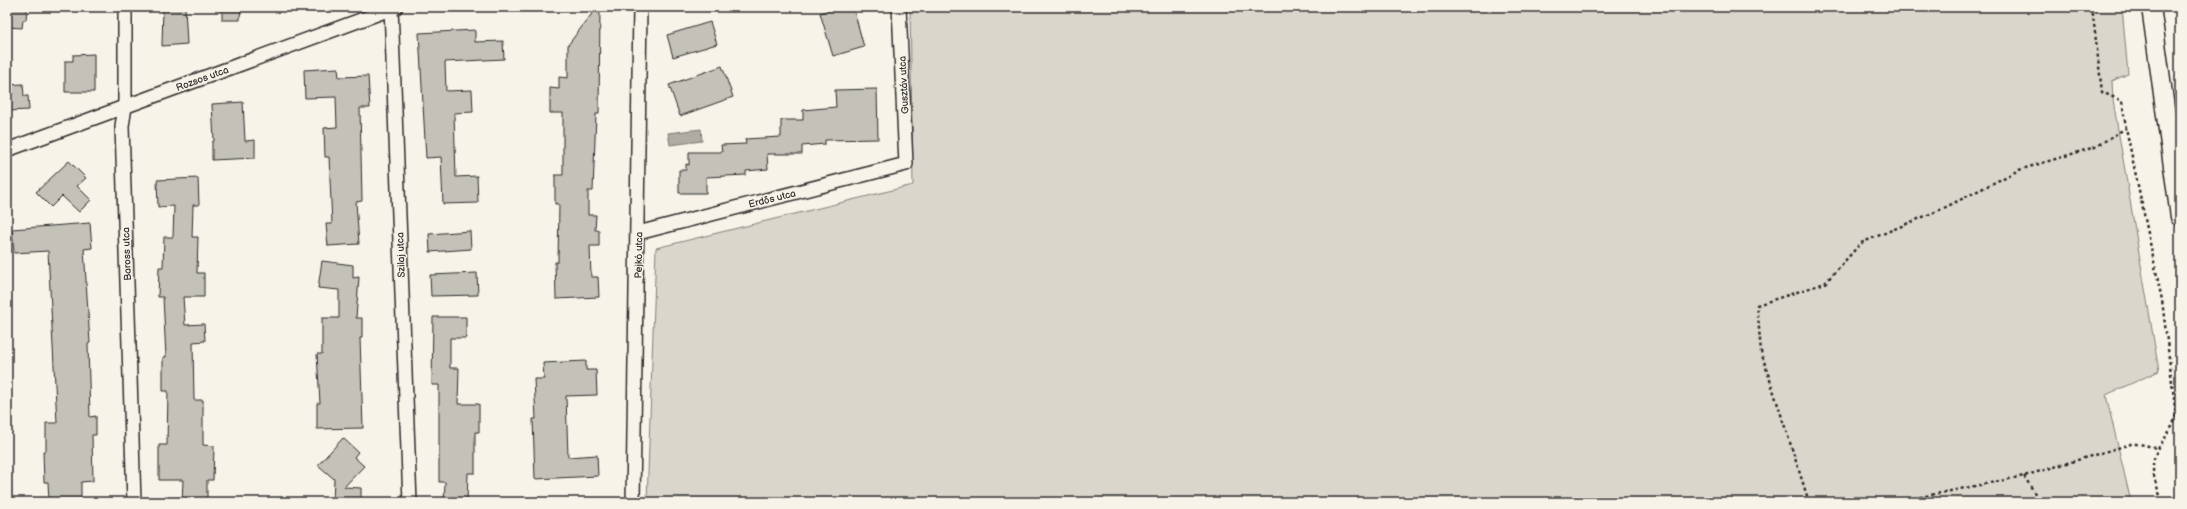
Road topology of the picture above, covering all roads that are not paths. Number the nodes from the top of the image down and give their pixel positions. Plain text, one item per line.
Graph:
1 (124, 7) edge
2 (640, 7) edge
3 (899, 7) edge
4 (2151, 7) edge
5 (392, 8) edge
6 (125, 106) junction
7 (7, 150) edge
8 (906, 164) joint
9 (2180, 217) edge
10 (638, 233) junction
11 (134, 502) edge
12 (410, 502) edge
13 (634, 502) edge

1 - 6 street, Baross utca
2 - 10 street, Pejkó utca
3 - 8 street, Gusztáv utca
4 - 9 main road
5 - 6 street, Rozsos utca
5 - 12 street, Szilaj utca
6 - 7 street, Rozsos utca
6 - 11 street, Baross utca
8 - 10 street, Erdős utca
10 - 13 street, Pejkó utca

